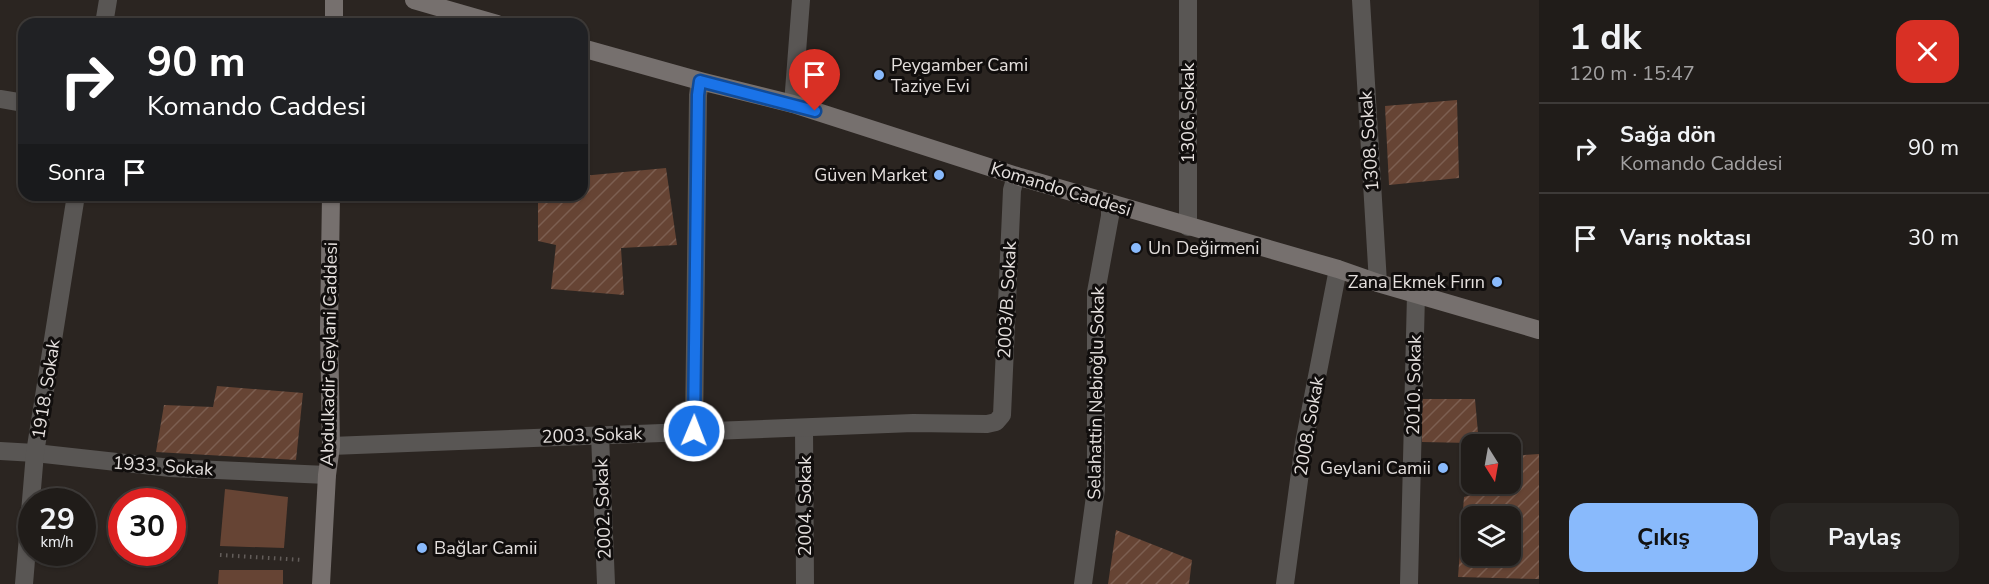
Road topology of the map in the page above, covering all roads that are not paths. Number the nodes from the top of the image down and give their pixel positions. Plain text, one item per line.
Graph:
1 (108, 0) edge
2 (334, 0) edge
3 (414, 0) edge
4 (801, 0) edge
5 (1188, 0) edge
6 (1360, 0) edge
7 (463, 7) edge
8 (105, 18) edge
9 (334, 18) edge
10 (485, 18) edge
11 (588, 50) edge
12 (700, 81) junction
13 (0, 99) edge
14 (18, 102) edge
15 (793, 104) junction
16 (1016, 176) junction
17 (75, 201) edge
18 (331, 201) edge
19 (1110, 203) junction
20 (1188, 227) junction
21 (1338, 269) junction
22 (1378, 283) junction
23 (1416, 294) junction
24 (1539, 330) edge
25 (996, 422) joint
26 (804, 428) junction
27 (694, 431) junction
28 (600, 435) junction
29 (331, 446) junction
30 (0, 451) edge
31 (35, 453) junction
32 (327, 475) junction
33 (24, 584) edge
34 (321, 584) edge
35 (606, 584) edge
36 (805, 584) edge
37 (1083, 584) edge
38 (1284, 584) edge
39 (1409, 584) edge

1 - 8 street
2 - 9 main road
3 - 7 main road
4 - 15 street
5 - 20 street, 1306. Sokak
6 - 22 street, 1308. Sokak
7 - 10 main road
11 - 12 main road, Komando Caddesi
12 - 15 main road, Komando Caddesi
12 - 27 street
13 - 14 street
15 - 16 main road, Komando Caddesi
16 - 19 main road, Komando Caddesi
16 - 25 street, 2003/B. Sokak
17 - 31 street, 1918. Sokak
18 - 29 main road, Abdulkadir Geylani Caddesi
19 - 20 main road, Komando Caddesi
19 - 37 street, Selahattin Nebioğlu Sokak
20 - 21 main road, Komando Caddesi
21 - 22 main road, Komando Caddesi
21 - 38 street, 2008. Sokak
22 - 23 main road, Komando Caddesi
23 - 24 main road, Komando Caddesi
23 - 39 street, 2010. Sokak
25 - 26 street, 2003. Sokak
26 - 27 street, 2003. Sokak
26 - 36 street, 2004. Sokak
27 - 28 street, 2003. Sokak
28 - 29 street, 2003. Sokak
28 - 35 street, 2002. Sokak
29 - 32 main road, Abdulkadir Geylani Caddesi
30 - 31 street, 1933. Sokak
31 - 32 street, 1933. Sokak
31 - 33 street, 1918. Sokak
32 - 34 main road, Abdulkadir Geylani Caddesi

